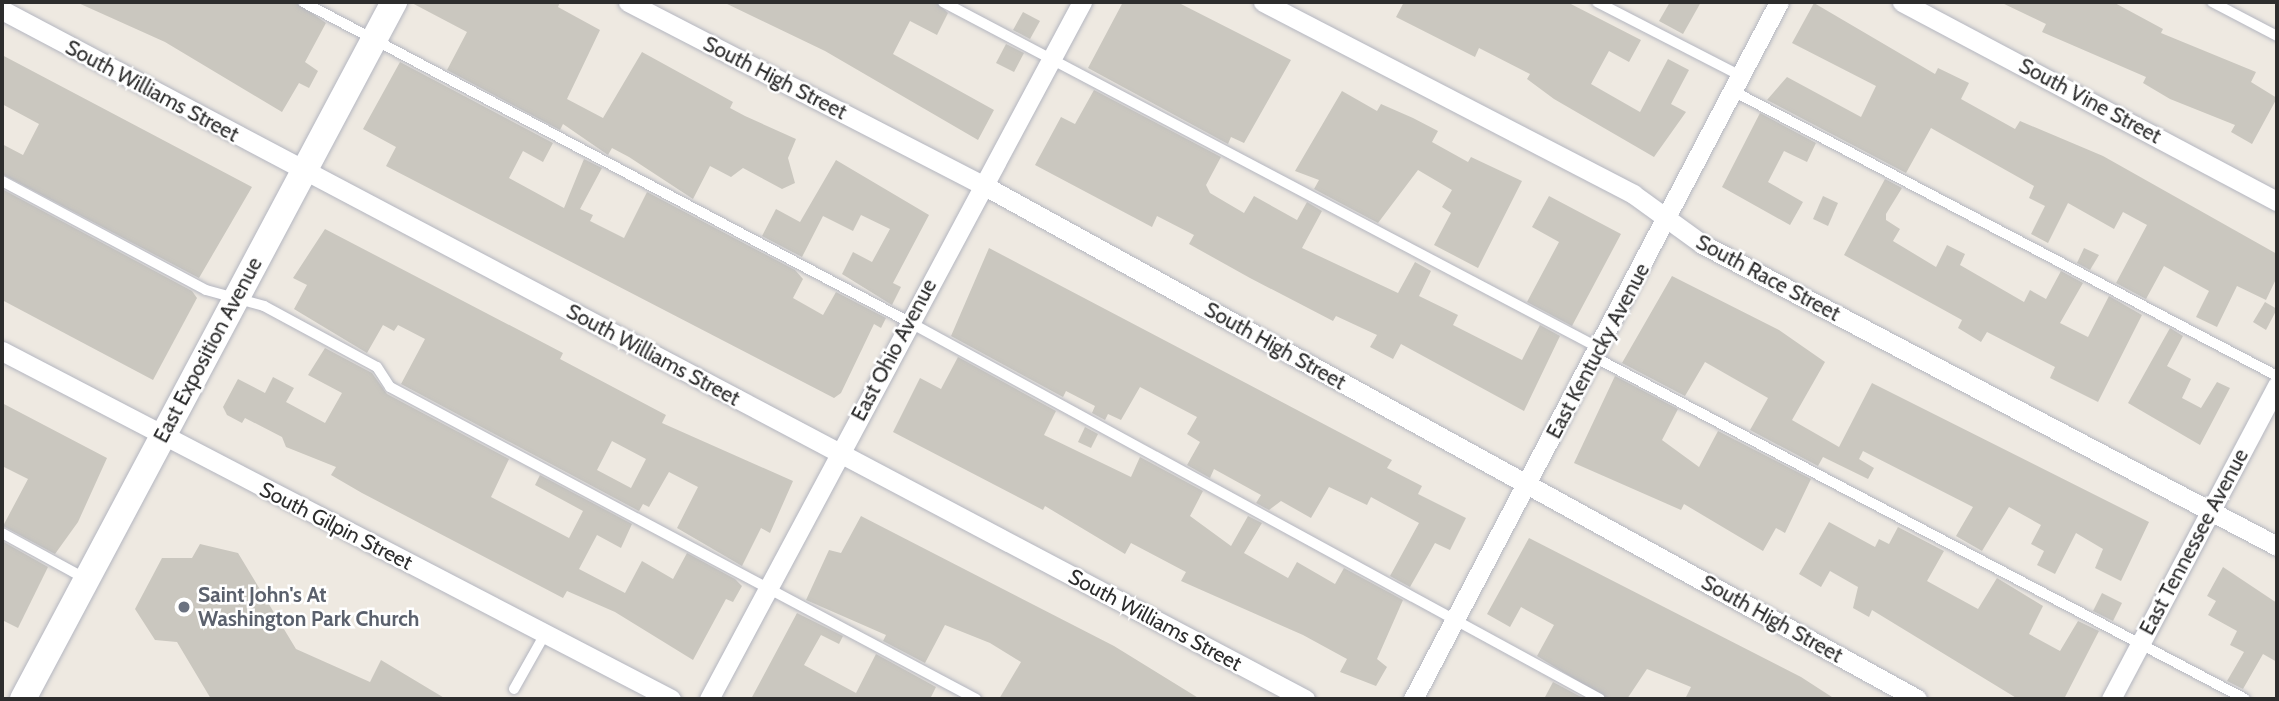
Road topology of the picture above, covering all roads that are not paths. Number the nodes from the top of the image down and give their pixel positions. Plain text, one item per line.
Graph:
1 (303, 2) edge
2 (394, 2) edge
3 (628, 2) edge
4 (943, 2) edge
5 (1082, 2) edge
6 (1264, 2) edge
7 (1597, 2) edge
8 (1779, 2) edge
9 (1902, 2) edge
10 (2212, 2) edge
11 (2, 10) edge
12 (2277, 36) edge
13 (373, 40) junction
14 (1051, 59) junction
15 (1737, 83) junction
16 (303, 172) junction
17 (2, 181) edge
18 (983, 185) junction
19 (2277, 201) edge
20 (1667, 219) junction
21 (236, 298) junction
22 (909, 322) junction
23 (2, 351) edge
24 (1597, 353) junction
25 (2277, 376) edge
26 (2277, 385) edge
27 (162, 437) junction
28 (839, 452) junction
29 (1528, 484) junction
30 (2211, 510) junction
31 (2, 533) edge
32 (2277, 546) edge
33 (87, 579) junction
34 (766, 590) junction
35 (1455, 621) junction
36 (545, 634) junction
37 (2140, 643) junction
38 (514, 689) dead end
39 (23, 699) edge
40 (671, 699) edge
41 (709, 699) edge
42 (976, 699) edge
43 (1305, 699) edge
44 (1413, 699) edge
45 (1600, 699) edge
46 (1917, 699) edge
47 (2111, 699) edge
48 (2245, 699) edge

1 - 13 lane
2 - 13 street, East Exposition Avenue
3 - 18 street, South High Street
4 - 14 lane
5 - 14 street, East Ohio Avenue
6 - 20 street, South Race Street
7 - 15 lane
8 - 15 street, East Kentucky Avenue
9 - 19 street, South Vine Street
10 - 12 lane
11 - 16 street, South Williams Street
13 - 16 street, East Exposition Avenue
13 - 22 lane
14 - 18 street, East Ohio Avenue
14 - 24 lane
15 - 20 street, East Kentucky Avenue
15 - 25 lane
16 - 21 street, East Exposition Avenue
16 - 28 street, South Williams Street
17 - 21 lane
18 - 22 street, East Ohio Avenue
18 - 29 street, South High Street
20 - 24 street, East Kentucky Avenue
20 - 30 street, South Race Street
21 - 27 street, East Exposition Avenue
21 - 34 lane
22 - 28 street, East Ohio Avenue
22 - 35 lane
23 - 27 street, South Gilpin Street
24 - 29 street, East Kentucky Avenue
24 - 37 lane
26 - 30 street, East Tennessee Avenue
27 - 33 street, East Exposition Avenue
27 - 36 street, South Gilpin Street
28 - 34 street, East Ohio Avenue
28 - 43 street, South Williams Street
29 - 35 street, East Kentucky Avenue
29 - 46 street, South High Street
30 - 32 street, South Race Street
30 - 37 street, East Tennessee Avenue
31 - 33 lane
33 - 39 street, East Exposition Avenue
34 - 41 street, East Ohio Avenue
34 - 42 lane
35 - 44 street, East Kentucky Avenue
35 - 45 lane
36 - 38 lane
36 - 40 street, South Gilpin Street
37 - 47 street, East Tennessee Avenue
37 - 48 lane

